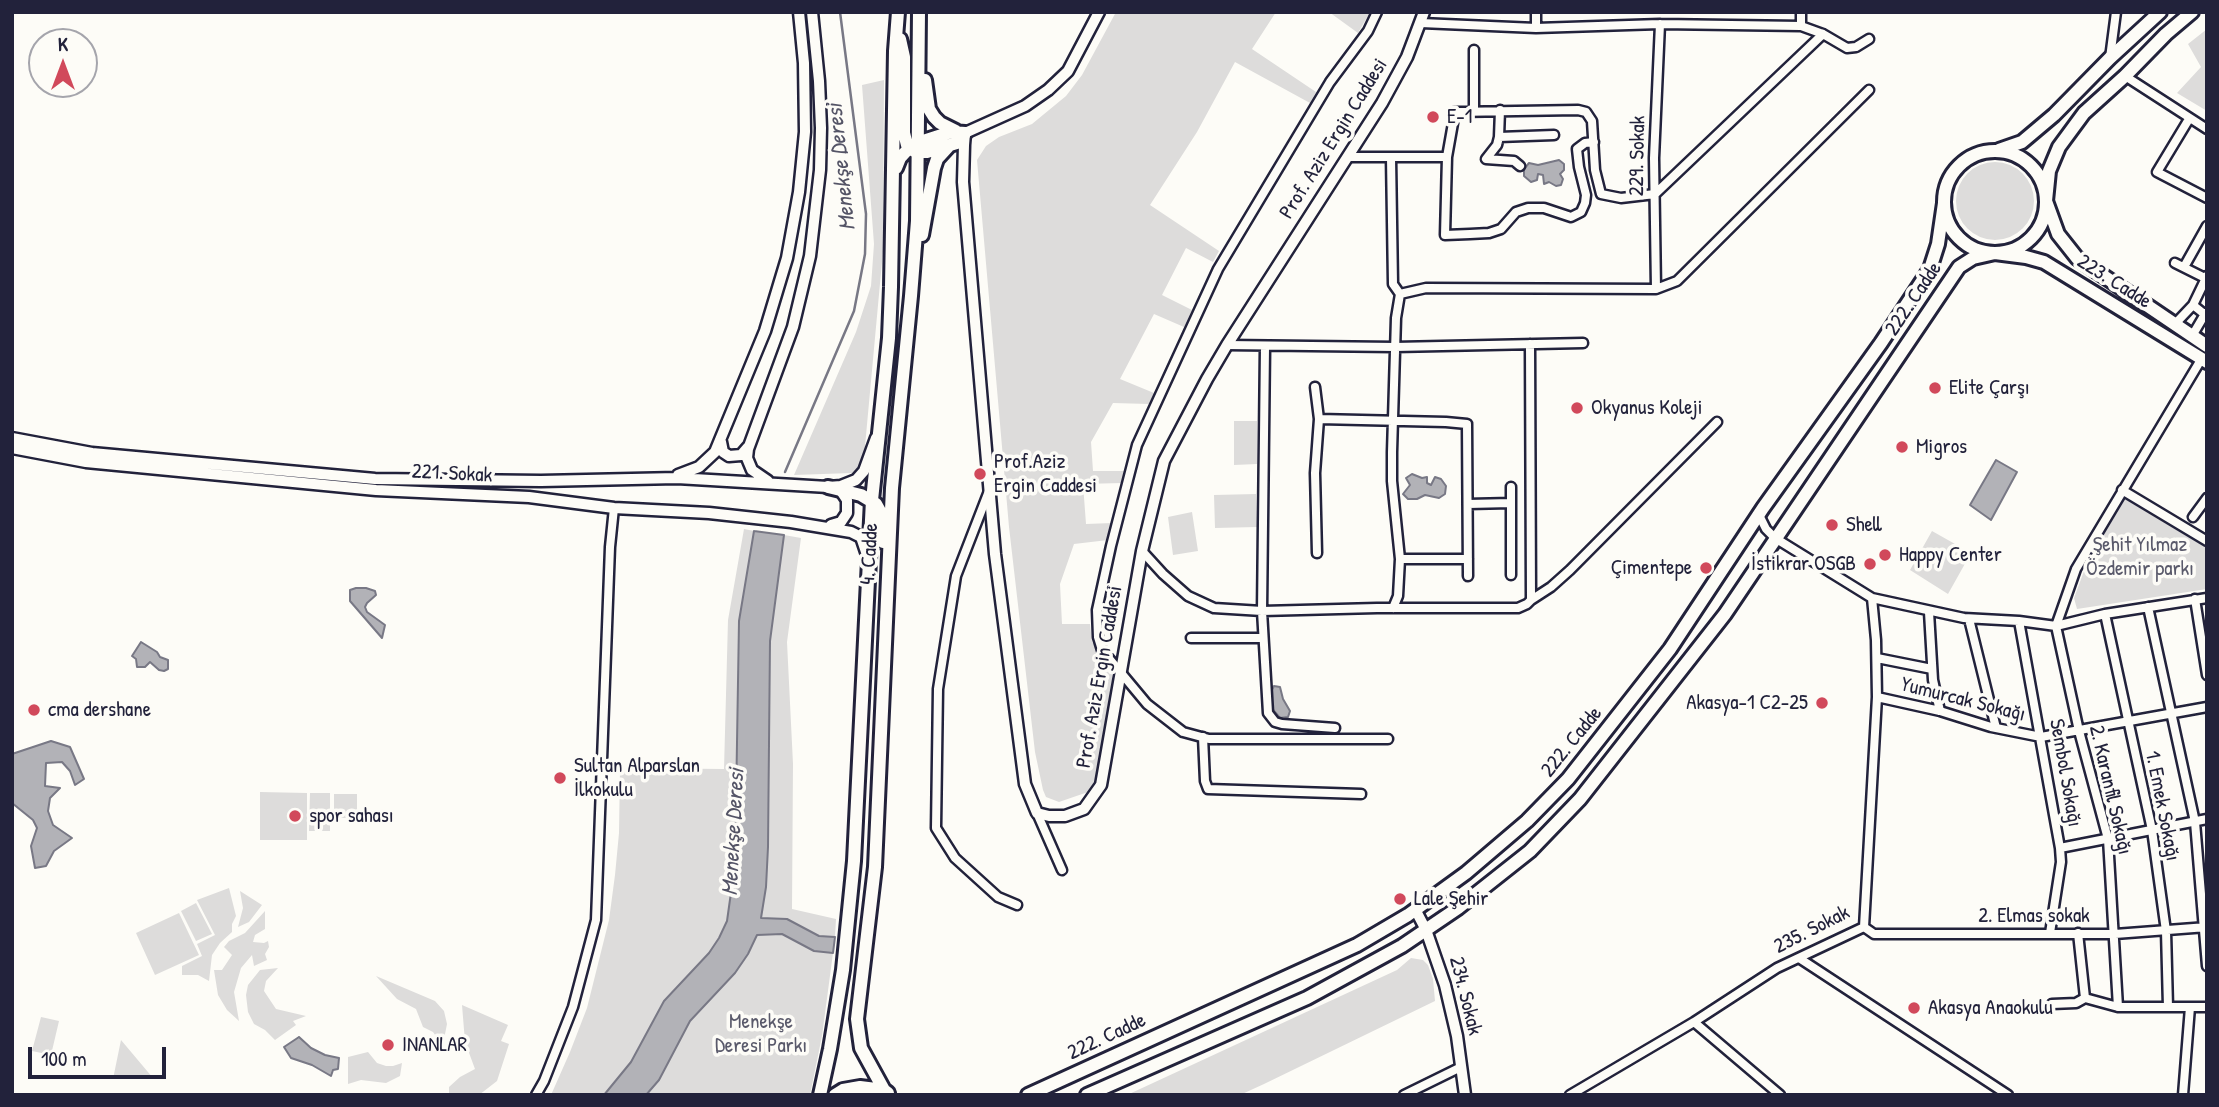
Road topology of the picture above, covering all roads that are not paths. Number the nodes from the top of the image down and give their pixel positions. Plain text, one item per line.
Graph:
1 (799, 12) edge
2 (812, 12) edge
3 (898, 12) edge
4 (919, 12) edge
5 (1099, 12) edge
6 (1377, 12) edge
7 (1424, 12) edge
8 (1536, 12) edge
9 (1801, 12) edge
10 (2116, 12) edge
11 (2160, 12) edge
12 (2192, 12) edge
13 (1421, 23) junction
14 (1660, 24) junction
15 (1801, 26) junction
16 (1536, 28) junction
17 (896, 29) junction
18 (1823, 34) junction
19 (919, 37) junction
20 (1869, 39) dead end
21 (1474, 50) dead end
22 (2110, 58) junction
23 (2125, 76) junction
24 (1869, 90) dead end
25 (1500, 110) junction
26 (1474, 111) junction
27 (2189, 119) junction
28 (2207, 129) edge
29 (961, 132) junction
30 (1554, 135) dead end
31 (1499, 137) junction
32 (1594, 142) junction
33 (915, 147) junction
34 (948, 147) junction
35 (1996, 151) junction
36 (1348, 157) junction
37 (1447, 157) junction
38 (1391, 158) junction
39 (1520, 166) dead end
40 (893, 175) junction
41 (1655, 194) junction
42 (2207, 198) edge
43 (2046, 201) junction
44 (1944, 203) junction
45 (2207, 226) edge
46 (1995, 253) junction
47 (2175, 263) dead end
48 (2184, 267) junction
49 (2206, 277) edge
50 (912, 283) junction
51 (1656, 289) junction
52 (1400, 294) junction
53 (2193, 305) junction
54 (2206, 314) edge
55 (2174, 325) junction
56 (2192, 336) junction
57 (1583, 342) dead end
58 (1530, 344) junction
59 (1227, 345) junction
60 (1265, 347) junction
61 (1395, 347) junction
62 (2205, 355) edge
63 (1315, 387) dead end
64 (1319, 419) junction
65 (1392, 421) junction
66 (1717, 422) dead end
67 (877, 434) junction
68 (12, 438) edge
69 (722, 438) junction
70 (749, 445) junction
71 (12, 448) edge
72 (667, 478) junction
73 (779, 484) junction
74 (1511, 486) dead end
75 (828, 487) junction
76 (2122, 490) junction
77 (841, 491) junction
78 (989, 491) junction
79 (2207, 498) edge
80 (872, 500) junction
81 (1511, 503) junction
82 (1468, 504) junction
83 (614, 508) junction
84 (1759, 515) junction
85 (2193, 517) dead end
86 (827, 527) junction
87 (1775, 538) junction
88 (2207, 541) edge
89 (1142, 551) junction
90 (1317, 553) dead end
91 (1400, 559) junction
92 (1468, 559) junction
93 (868, 565) junction
94 (1511, 575) dead end
95 (1468, 576) dead end
96 (888, 577) junction
97 (1872, 598) junction
98 (2207, 598) edge
99 (2196, 599) junction
100 (1531, 600) junction
101 (2148, 607) junction
102 (1393, 608) junction
103 (1262, 611) junction
104 (1929, 612) junction
105 (2105, 614) junction
106 (1969, 619) junction
107 (2019, 621) junction
108 (2056, 626) junction
109 (1191, 638) dead end
110 (1263, 638) junction
111 (1877, 658) junction
112 (1932, 669) junction
113 (1122, 672) junction
114 (2207, 675) edge
115 (1877, 697) junction
116 (2207, 707) edge
117 (1940, 712) junction
118 (2170, 713) junction
119 (2128, 722) junction
120 (1335, 728) dead end
121 (1996, 728) junction
122 (2079, 732) junction
123 (1203, 737) junction
124 (2042, 737) junction
125 (1388, 739) dead end
126 (1361, 794) dead end
127 (1037, 813) junction
128 (2207, 819) edge
129 (2194, 822) junction
130 (2152, 830) junction
131 (2108, 839) junction
132 (2060, 848) junction
133 (1062, 870) dead end
134 (1017, 905) dead end
135 (1415, 909) junction
136 (1864, 927) junction
137 (2206, 927) edge
138 (1426, 930) junction
139 (2166, 931) junction
140 (2050, 933) junction
141 (2078, 933) junction
142 (2115, 934) junction
143 (1799, 958) junction
144 (2207, 966) edge
145 (2085, 999) junction
146 (2052, 1004) dead end
147 (2118, 1007) junction
148 (2168, 1007) junction
149 (2190, 1007) junction
150 (2207, 1007) edge
151 (1693, 1022) junction
152 (1461, 1067) junction
153 (887, 1093) edge
154 (536, 1095) edge
155 (820, 1095) edge
156 (835, 1095) edge
157 (1028, 1095) edge
158 (1087, 1095) edge
159 (1404, 1095) edge
160 (1465, 1095) edge
161 (1570, 1095) edge
162 (1780, 1095) edge
163 (2008, 1095) edge
164 (2183, 1095) edge

1 - 69 street
2 - 70 street
3 - 17 main road, 4. Cadde
4 - 19 main road, 4. Cadde
5 - 29 street
6 - 113 street
7 - 13 street, Prof. Aziz Ergin Caddesi
8 - 16 street
9 - 15 street
10 - 22 street
11 - 22 main road
12 - 23 main road
13 - 16 street
13 - 36 street, Prof. Aziz Ergin Caddesi
14 - 15 street
14 - 16 street
14 - 41 street, 229. Sokak
15 - 18 street
17 - 33 main road
17 - 40 main road, 4. Cadde
18 - 20 street
18 - 41 street
19 - 29 main road
19 - 33 main road, 4. Cadde
21 - 26 street
22 - 35 main road
23 - 27 street
23 - 43 main road
24 - 51 street
25 - 26 street
25 - 31 street
25 - 32 street
26 - 37 street
27 - 28 street
27 - 42 street
29 - 33 main road
29 - 34 main road
29 - 78 street
30 - 31 street
31 - 39 street
32 - 37 street
32 - 41 street
33 - 34 main road
33 - 40 main road
33 - 50 main road, 4. Cadde
34 - 50 main road
35 - 43 main road
35 - 44 main road
36 - 38 street
36 - 59 street, Prof. Aziz Ergin Caddesi
37 - 38 street
38 - 52 street
40 - 67 main road, 4. Cadde
41 - 51 street, 229. Sokak
43 - 46 main road
43 - 55 main road, 223. Cadde
44 - 46 main road
44 - 84 main road, 222. Cadde
45 - 48 street
46 - 62 main road, 223. Cadde
46 - 87 main road, 222. Cadde
47 - 48 street
48 - 49 street
49 - 53 street
50 - 96 main road, 4. Cadde
51 - 52 street
52 - 61 street
53 - 54 street
53 - 55 street
54 - 56 street
55 - 56 main road, 223. Cadde
56 - 62 main road, 223. Cadde
57 - 58 street
58 - 61 street
58 - 100 street
59 - 60 street
59 - 89 street, Prof. Aziz Ergin Caddesi
60 - 61 street
60 - 103 street
61 - 65 street
62 - 76 street
63 - 64 street
64 - 65 street
64 - 90 street
65 - 82 street
65 - 91 street
66 - 100 street
67 - 75 street
67 - 80 main road, 4. Cadde
68 - 72 street
69 - 70 street
69 - 72 street
70 - 73 street
71 - 83 street, 221. Sokak
72 - 73 street
73 - 75 street
74 - 81 street
75 - 77 main road
76 - 88 street
76 - 108 street
77 - 80 main road
77 - 86 street
78 - 127 street
78 - 134 street
79 - 85 street
80 - 93 main road, 4. Cadde
80 - 96 main road
81 - 82 street
81 - 94 street
82 - 92 street
83 - 86 street, 221. Sokak
83 - 154 street
84 - 87 street
84 - 135 main road, 222. Cadde
86 - 93 street, 221. Sokak
87 - 97 street
87 - 138 main road, 222. Cadde
89 - 103 street
89 - 113 street, Prof. Aziz Ergin Caddesi
91 - 92 street
91 - 102 street
92 - 95 street
93 - 155 main road, 4. Cadde
96 - 153 main road, 4. Cadde
97 - 104 street
97 - 111 street, 235. Sokak
98 - 99 street
99 - 101 street
99 - 114 street
100 - 102 street
101 - 105 street
101 - 118 street
102 - 103 street
103 - 110 street
104 - 106 street
104 - 112 street
105 - 108 street
105 - 119 street, 1. Emek Sokağı
106 - 107 street
106 - 121 street
107 - 108 street
107 - 124 street, Sembol Sokağı
108 - 122 street, 2. Karanfil Sokağı
109 - 110 street
110 - 120 street
111 - 112 street
111 - 115 street, 235. Sokak
112 - 117 street
113 - 123 street
113 - 127 street, Prof. Aziz Ergin Caddesi
115 - 117 street, Yumurcak Sokağı
115 - 136 street, 235. Sokak
116 - 118 street, Yumurcak Sokağı
117 - 121 street, Yumurcak Sokağı
118 - 119 street, Yumurcak Sokağı
118 - 129 street
119 - 122 street, Yumurcak Sokağı
119 - 130 street, 1. Emek Sokağı
121 - 124 street, Yumurcak Sokağı
122 - 124 street, Yumurcak Sokağı
122 - 131 street, 2. Karanfil Sokağı
123 - 125 street
123 - 126 street
124 - 132 street, Sembol Sokağı
127 - 133 street
128 - 129 street
129 - 130 street
129 - 137 street
130 - 131 street
130 - 139 street, 1. Emek Sokağı
131 - 132 street
131 - 142 street, 2. Karanfil Sokağı
132 - 140 street, Sembol Sokağı
135 - 138 street, 234. Sokak
135 - 157 main road, 222. Cadde
136 - 140 street, 2. Elmas sokak
136 - 143 street, 235. Sokak
137 - 139 street, 2. Elmas sokak
137 - 144 street
138 - 152 street, 234. Sokak
138 - 158 main road, 222. Cadde
139 - 142 street, 2. Elmas sokak
139 - 148 street, 1. Emek Sokağı
140 - 141 street, 2. Elmas sokak
141 - 142 street, 2. Elmas sokak
141 - 145 street
142 - 147 street, 2. Karanfil Sokağı
143 - 151 street, 235. Sokak
143 - 163 street
145 - 146 street
145 - 147 street
147 - 148 street
148 - 149 street
149 - 150 street
149 - 164 street
151 - 161 street, 235. Sokak
151 - 162 street
152 - 159 street
152 - 160 street, 234. Sokak
153 - 156 main road

